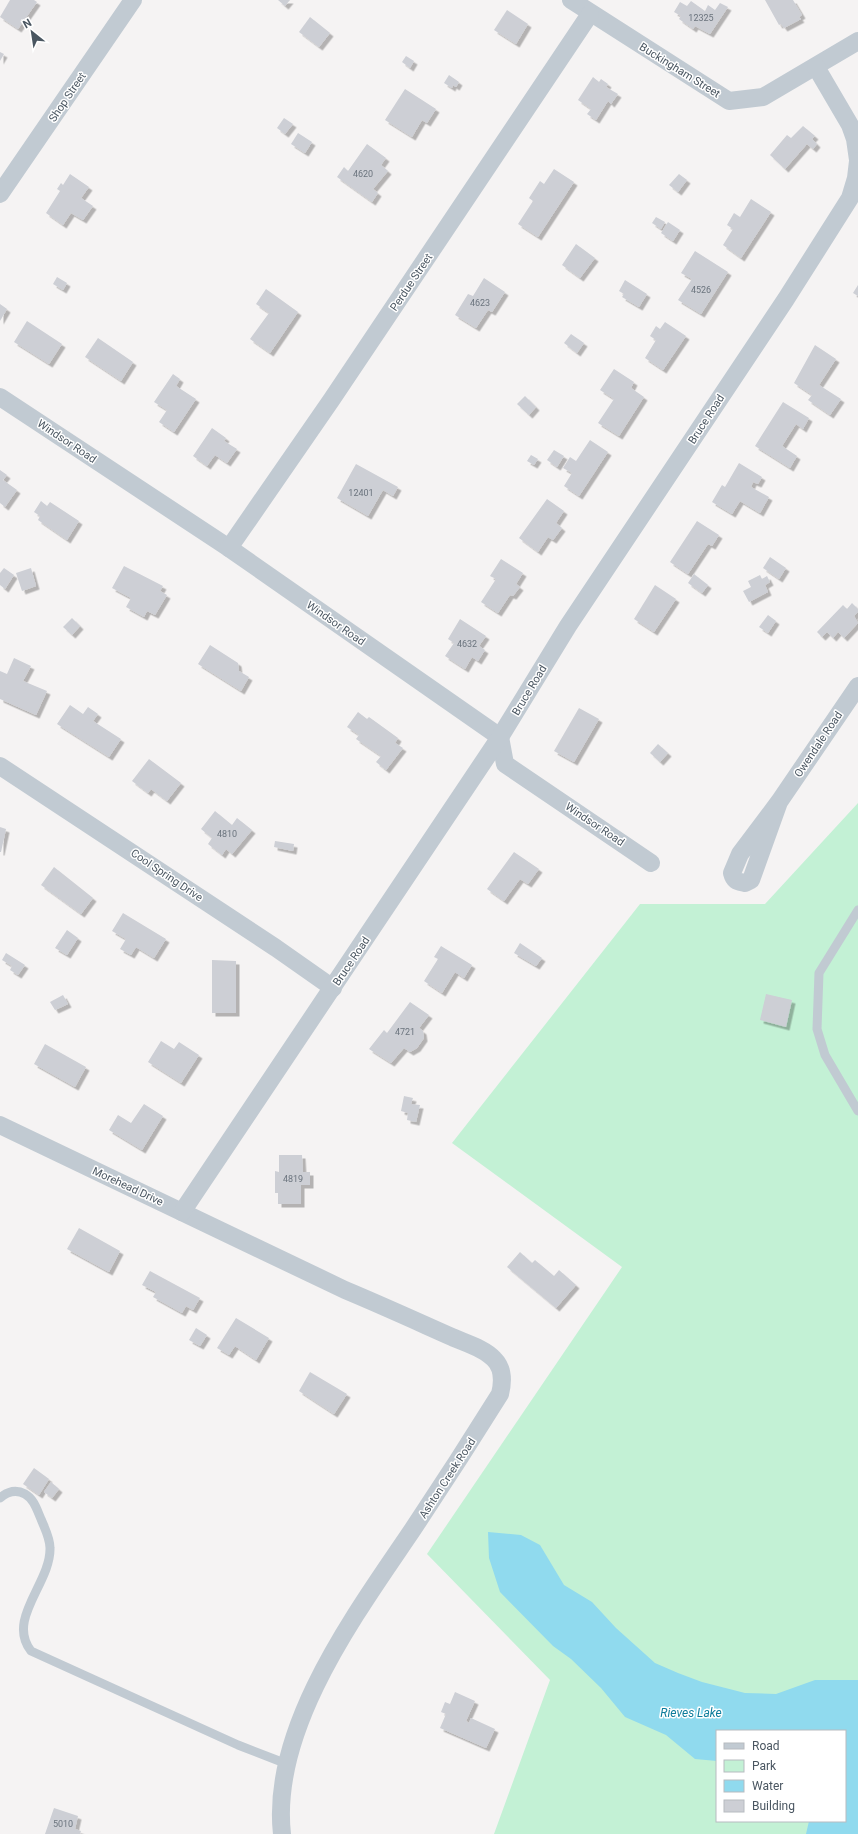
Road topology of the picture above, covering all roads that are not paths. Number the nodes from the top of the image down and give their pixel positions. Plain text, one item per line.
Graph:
1 (133, 0) edge
2 (570, 0) edge
3 (590, 14) junction
4 (858, 41) edge
5 (816, 67) junction
6 (858, 160) edge
7 (0, 194) edge
8 (0, 397) edge
9 (229, 548) junction
10 (858, 686) edge
11 (500, 737) junction
12 (0, 766) edge
13 (779, 802) dead end
14 (651, 863) dead end
15 (858, 910) edge
16 (333, 988) junction
17 (858, 1111) edge
18 (0, 1125) edge
19 (182, 1212) junction
20 (256, 1247) joint
21 (0, 1498) edge
22 (287, 1764) junction
23 (282, 1834) edge

1 - 7 street, Shop Street
2 - 3 street, Buckingham Street
3 - 5 street, Buckingham Street
3 - 9 street, Perdue Street
4 - 5 street, Buckingham Street
5 - 6 street, Bruce Road
6 - 11 street, Bruce Road
8 - 9 street, Windsor Road
9 - 11 street, Windsor Road
10 - 13 street, Owendale Road
11 - 14 street, Windsor Road
11 - 16 street, Bruce Road
12 - 16 street, Cool Spring Drive
15 - 17 lane
16 - 19 street, Bruce Road
18 - 19 street, Morehead Drive
19 - 20 street, Morehead Drive
20 - 22 street, Ashton Creek Road
21 - 22 lane
22 - 23 street, Ashton Creek Road

